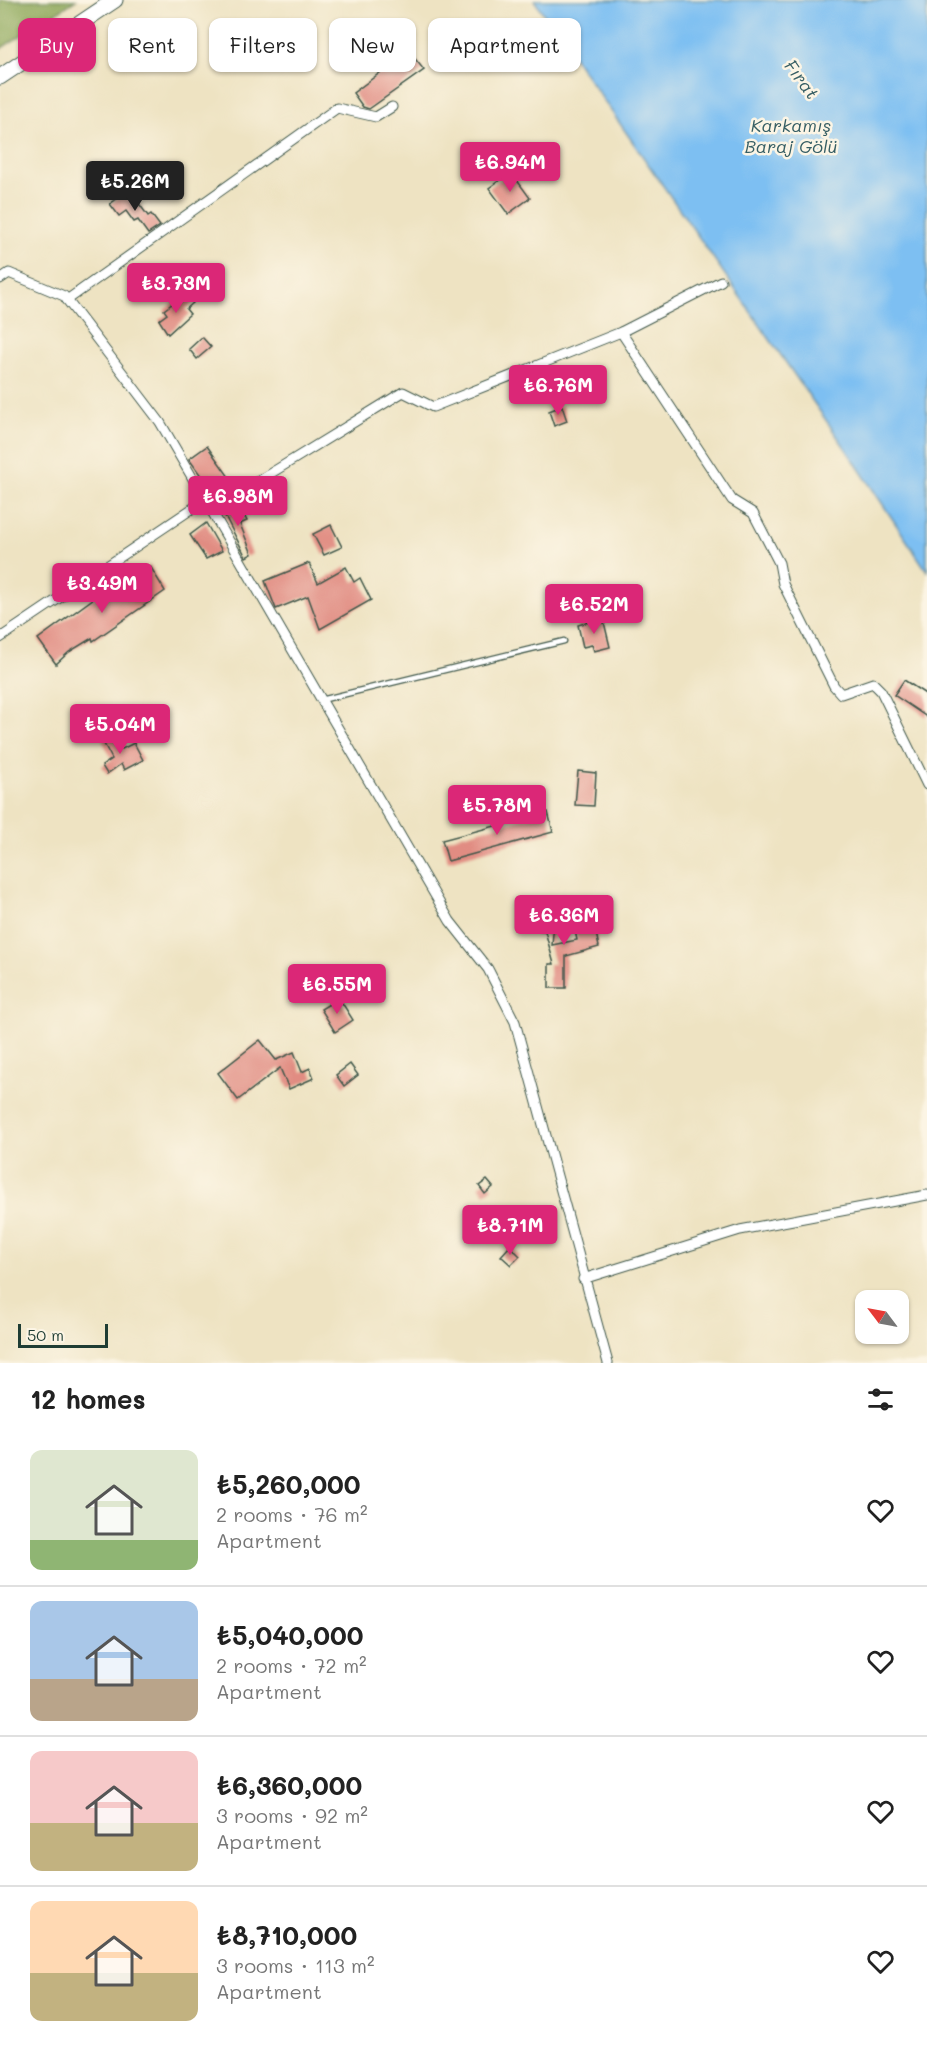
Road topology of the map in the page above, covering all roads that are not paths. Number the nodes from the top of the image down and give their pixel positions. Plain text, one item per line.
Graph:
1 (115, 0) edge
2 (0, 77) edge
3 (392, 107) dead end
4 (0, 279) edge
5 (721, 281) dead end
6 (67, 300) junction
7 (621, 332) junction
8 (205, 500) junction
9 (211, 510) junction
10 (0, 638) edge
11 (564, 641) dead end
12 (321, 700) junction
13 (927, 785) edge
14 (927, 1195) edge
15 (583, 1279) junction
16 (608, 1363) edge

1 - 2 main road
3 - 6 street
4 - 6 street
5 - 7 street
6 - 8 street
7 - 9 street
7 - 13 street
8 - 9 street
8 - 10 street
9 - 12 street
11 - 12 lane
12 - 15 street
14 - 15 street
15 - 16 street

